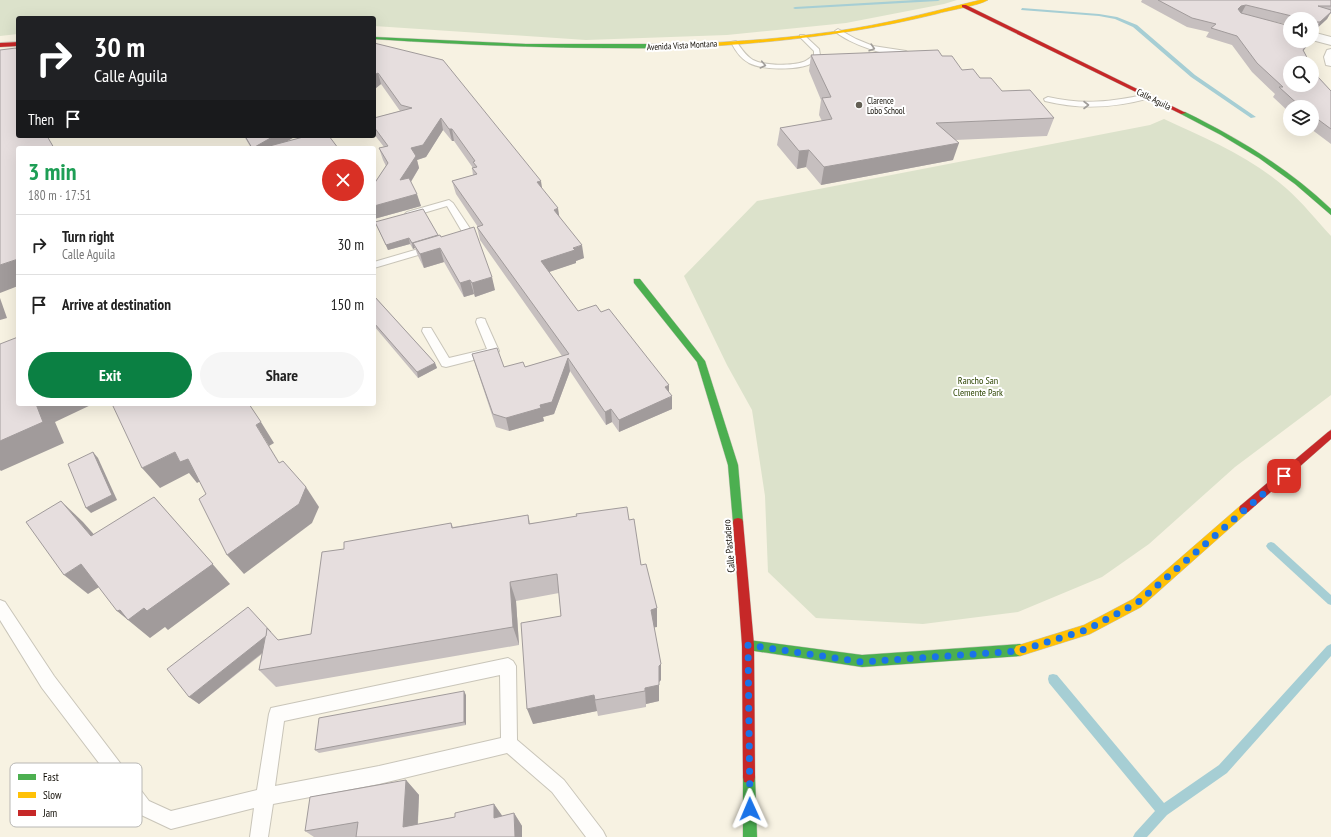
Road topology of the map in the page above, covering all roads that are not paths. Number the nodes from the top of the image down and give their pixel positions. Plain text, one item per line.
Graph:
1 (986, 0) edge
2 (964, 6) junction
3 (838, 31) junction
4 (802, 36) junction
5 (376, 38) edge
6 (1319, 38) edge
7 (1331, 41) edge
8 (734, 42) junction
9 (16, 44) edge
10 (0, 46) edge
11 (1331, 53) edge
12 (911, 54) edge
13 (1331, 62) edge
14 (1147, 96) junction
15 (1048, 99) dead end
16 (1331, 213) edge
17 (404, 216) edge
18 (455, 240) edge
19 (440, 245) edge
20 (376, 264) edge
21 (637, 281) dead end
22 (481, 322) dead end
23 (427, 331) dead end
24 (1331, 434) edge
25 (0, 607) edge
26 (748, 645) junction
27 (509, 744) junction
28 (110, 763) edge
29 (266, 797) junction
30 (142, 806) edge
31 (259, 837) edge
32 (597, 837) edge
33 (750, 837) edge

1 - 2 street, Avenida Vista Montana
2 - 3 street, Avenida Vista Montana
2 - 14 street, Calle Aguila
3 - 4 street, Avenida Vista Montana
3 -> 12 lane
4 - 8 street, Avenida Vista Montana
8 -> 4 lane
5 - 8 street, Avenida Vista Montana
6 - 7 street
9 - 10 street
11 - 13 street
15 -> 14 lane
14 - 16 street, Calle Aguila
17 - 18 lane
19 - 20 lane
21 - 26 street, Calle Pastadero
22 - 23 lane
24 - 26 street
25 - 28 lane
26 - 33 street, Calle Pastadero
27 - 29 lane
27 - 29 lane
27 - 32 lane
29 - 30 lane
29 - 31 lane

